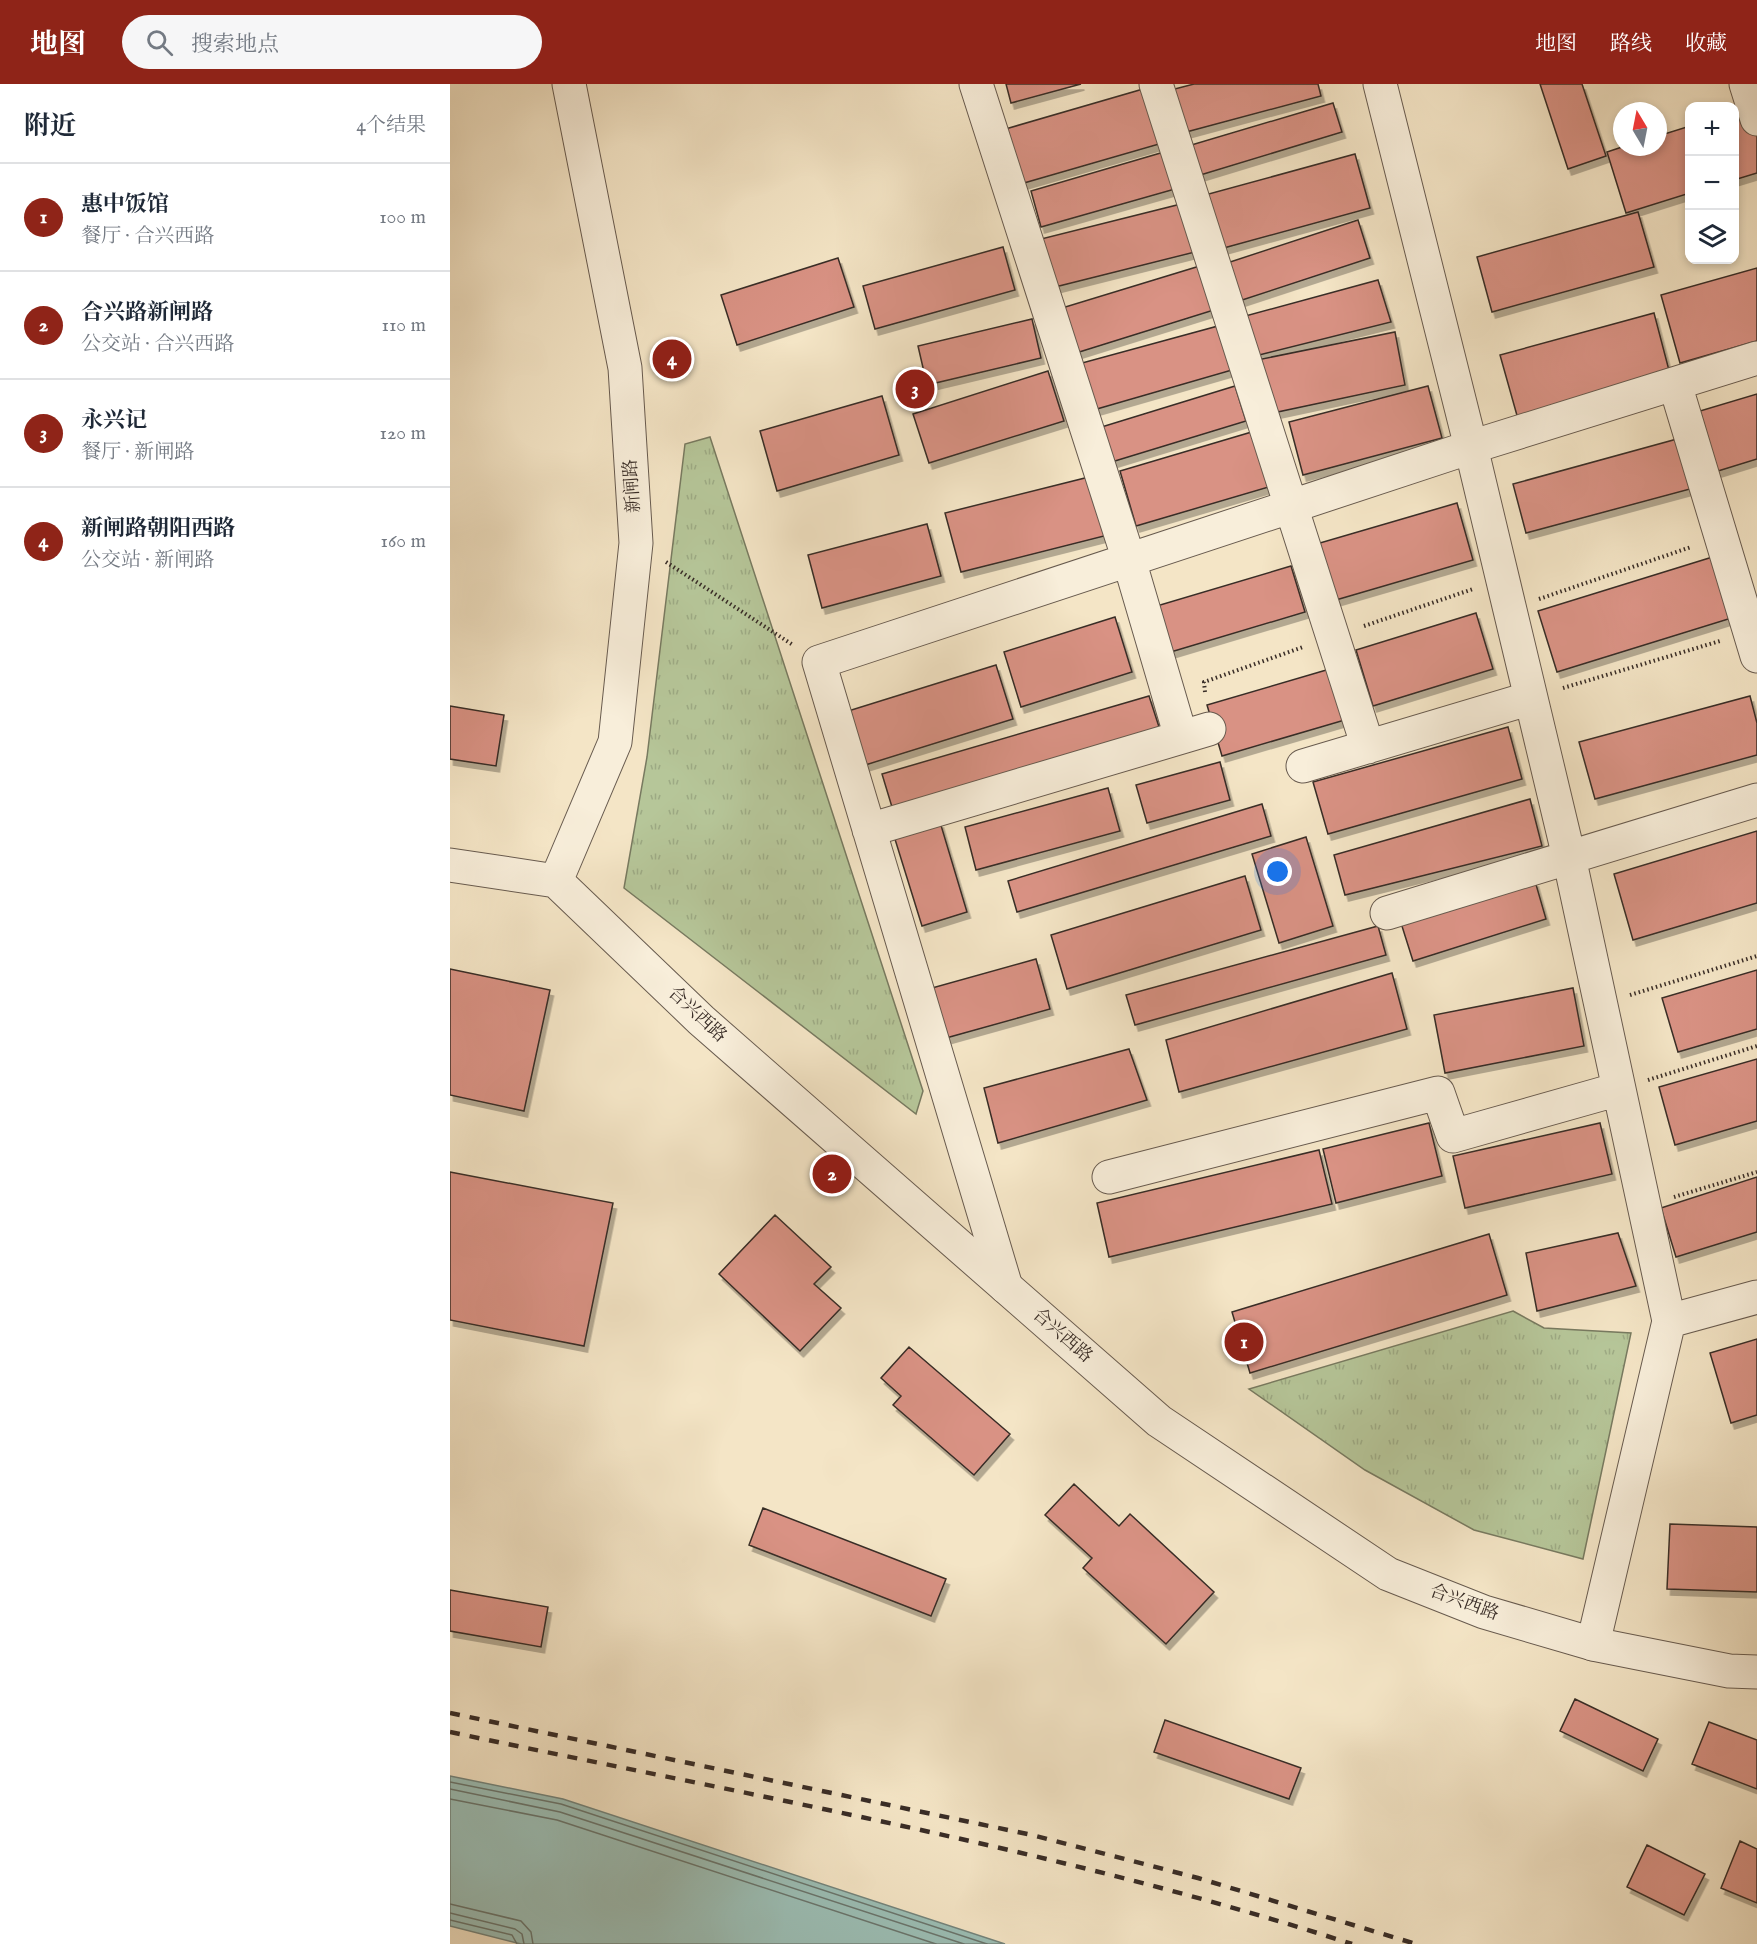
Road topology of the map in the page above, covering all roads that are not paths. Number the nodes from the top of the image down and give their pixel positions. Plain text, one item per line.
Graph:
1 (569, 84) edge
2 (976, 84) edge
3 (1156, 84) edge
4 (1380, 84) edge
5 (1746, 84) edge
6 (1757, 119) edge
7 (1757, 358) edge
8 (1675, 384) junction
9 (1471, 447) junction
10 (1291, 506) junction
11 (1129, 560) junction
12 (1754, 639) edge
13 (1531, 698) junction
14 (1368, 747) junction
15 (1303, 766) dead end
16 (1757, 800) edge
17 (869, 830) junction
18 (1569, 857) junction
19 (450, 865) edge
20 (556, 881) junction
21 (1387, 913) dead end
22 (1619, 1089) junction
23 (1109, 1178) dead end
24 (1006, 1287) junction
25 (1757, 1297) edge
26 (1669, 1321) junction
27 (1593, 1644) junction
28 (1757, 1672) edge

1 - 20 street, 新闸路
2 - 11 street
3 - 10 street
4 - 9 street
5 - 6 street
7 - 8 street
8 - 9 street
8 - 12 street
9 - 10 street
9 - 13 street
10 - 11 street
10 - 14 street
11 - 17 street
11 - 17 street
13 - 14 street
13 - 18 street
14 - 15 street
16 - 18 street
17 - 24 street
18 - 21 street
18 - 22 street
19 - 20 street
20 - 24 street, 合兴西路
22 - 23 street
22 - 26 street
24 - 27 street, 合兴西路
25 - 26 street
26 - 27 street
27 - 28 street, 合兴西路

